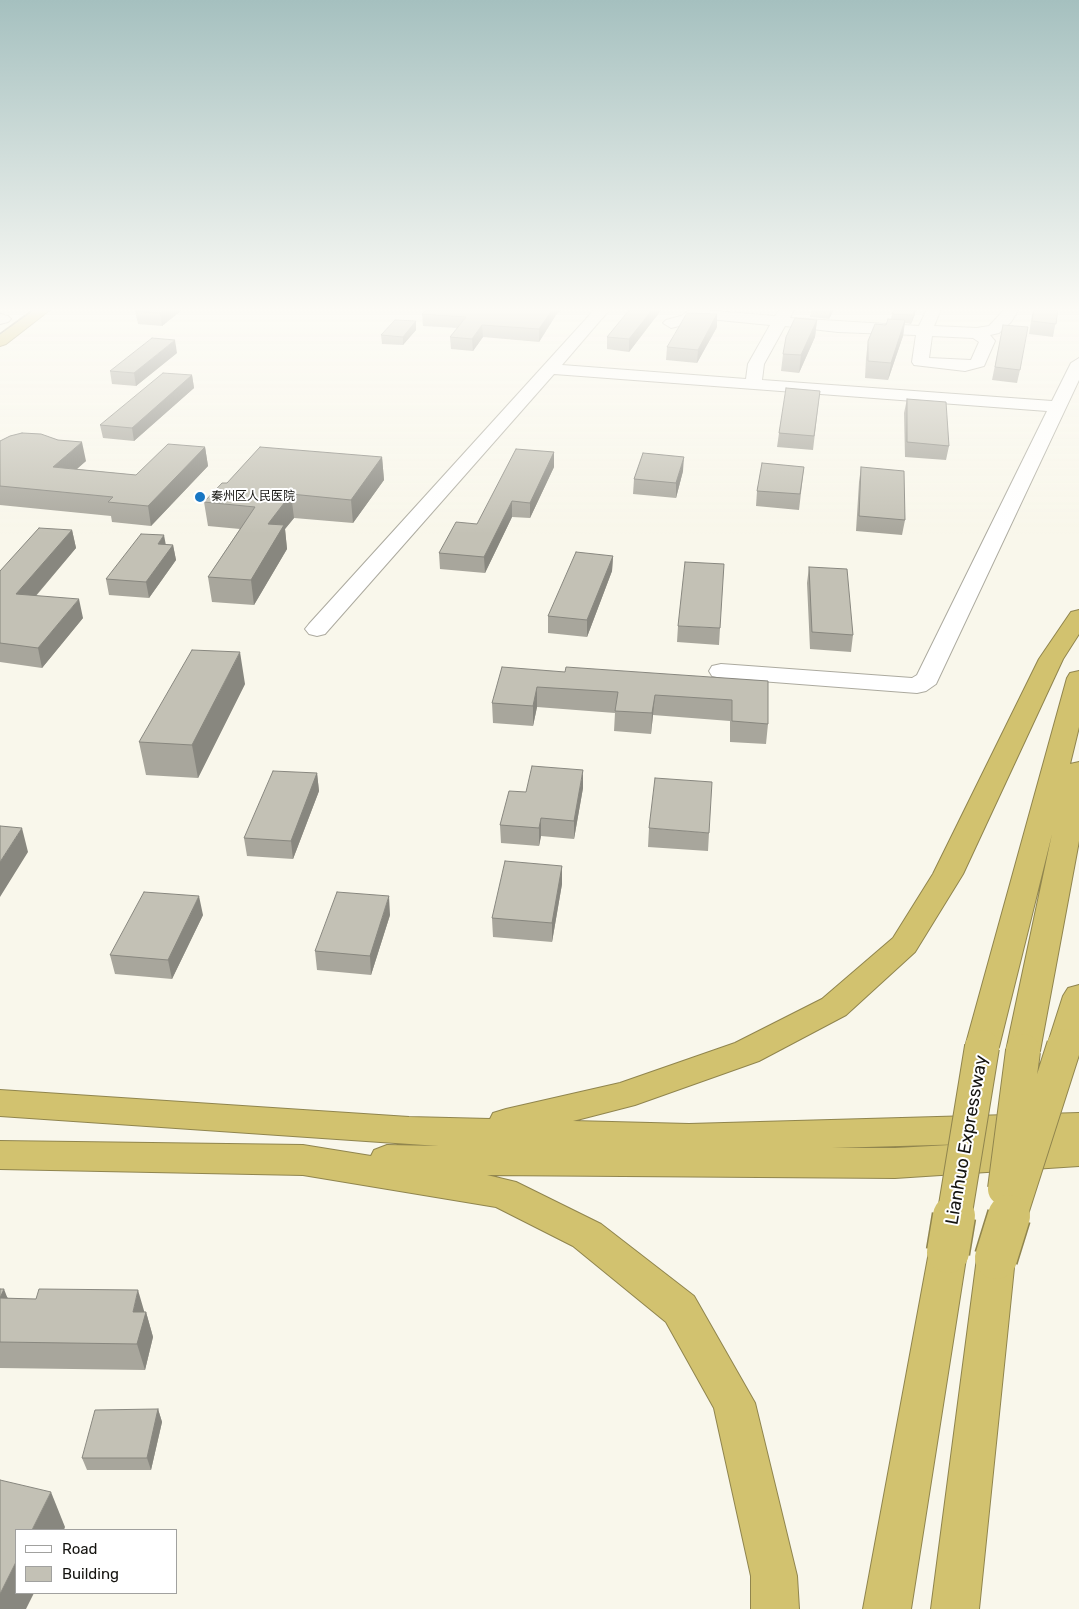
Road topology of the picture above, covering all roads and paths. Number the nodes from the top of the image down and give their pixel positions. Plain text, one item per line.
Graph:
1 (536, 384) edge
2 (741, 384) edge
3 (1069, 384) edge
4 (753, 385) joint
5 (1058, 407) junction
6 (1079, 617) edge
7 (317, 629) dead end
8 (721, 671) dead end
9 (1079, 678) edge
10 (1079, 770) edge
11 (1079, 996) edge
12 (0, 1103) edge
13 (1079, 1128) edge
14 (409, 1131) junction
15 (1079, 1152) edge
16 (0, 1155) edge
17 (303, 1160) junction
18 (996, 1258) junction
19 (775, 1609) edge
20 (887, 1609) edge
21 (955, 1609) edge

1 - 7 street
2 - 4 street
3 - 5 street
4 - 5 street
5 - 8 street
6 - 14 highway
9 - 20 highway, Lianhuo Expressway, bridge
10 - 18 highway, bridge
11 - 18 highway, bridge
12 - 14 highway
13 - 14 highway
15 - 17 highway
16 - 17 highway
17 - 19 highway
18 - 21 highway

